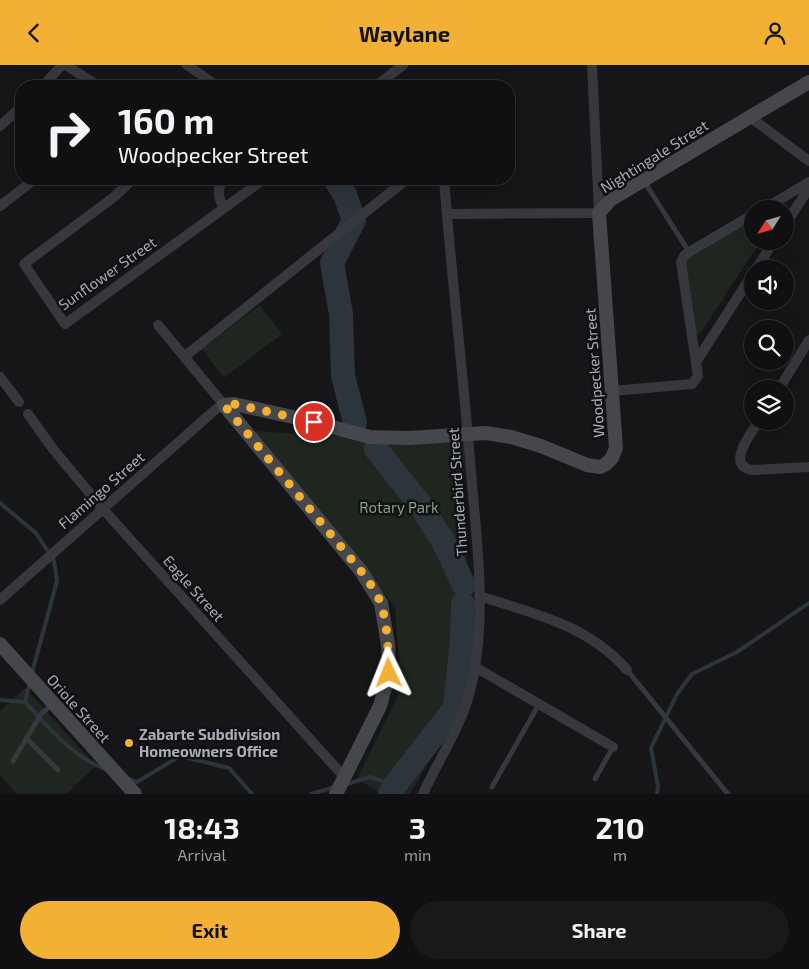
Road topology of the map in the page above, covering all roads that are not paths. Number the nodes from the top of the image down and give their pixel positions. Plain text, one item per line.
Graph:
1 (62, 65) edge
2 (66, 65) edge
3 (187, 65) edge
4 (403, 65) edge
5 (592, 65) edge
6 (391, 69) edge
7 (48, 80) edge
8 (89, 80) edge
9 (205, 80) edge
10 (381, 80) edge
11 (809, 82) edge
12 (15, 112) edge
13 (750, 117) junction
14 (0, 126) edge
15 (809, 161) edge
16 (644, 180) junction
17 (809, 182) edge
18 (27, 185) edge
19 (127, 185) edge
20 (220, 185) edge
21 (399, 185) edge
22 (445, 185) edge
23 (254, 186) edge
24 (809, 188) edge
25 (779, 200) edge
26 (0, 206) edge
27 (224, 208) junction
28 (794, 211) edge
29 (600, 213) junction
30 (447, 214) junction
31 (744, 220) edge
32 (689, 252) junction
33 (744, 287) edge
34 (158, 325) dead end
35 (809, 340) edge
36 (184, 357) junction
37 (696, 362) junction
38 (0, 377) edge
39 (785, 380) edge
40 (612, 391) junction
41 (19, 402) dead end
42 (224, 405) junction
43 (28, 414) dead end
44 (754, 430) edge
45 (461, 434) junction
46 (809, 467) edge
47 (102, 508) junction
48 (479, 596) junction
49 (0, 600) edge
50 (0, 644) edge
51 (475, 667) junction
52 (627, 670) joint
53 (53, 704) junction
54 (539, 704) junction
55 (26, 738) junction
56 (613, 747) joint
57 (13, 761) dead end
58 (58, 769) dead end
59 (345, 778) junction
60 (595, 779) dead end
61 (492, 787) dead end
62 (135, 794) edge
63 (336, 794) edge
64 (423, 794) edge
65 (728, 794) edge

1 - 7 street
2 - 8 street
3 - 9 street
4 - 6 street
5 - 29 street, Woodpecker Street
6 - 10 street
11 - 13 street, Nightingale Street
12 - 14 street
13 - 15 street
13 - 16 street, Nightingale Street
16 - 29 street, Nightingale Street
16 - 32 lane
17 - 25 street
18 - 26 street
19 - 27 street, Sunflower Street
20 - 27 street
21 - 36 street
22 - 30 street, Thunderbird Street
23 - 27 street, Sunflower Street
24 - 28 street
29 - 30 street, Nightingale Street
29 - 40 street, Woodpecker Street
30 - 45 street, Thunderbird Street
31 - 32 street
32 - 37 street
33 - 37 street
34 - 36 street
35 - 39 street
36 - 42 street
37 - 40 street
38 - 41 street
40 - 45 street, Woodpecker Street
42 - 45 street, Woodpecker Street
42 - 47 street, Flamingo Street
42 - 59 street
43 - 47 street, Eagle Street
44 - 46 street
45 - 48 street, Thunderbird Street
47 - 49 street, Flamingo Street
47 - 59 street, Eagle Street
48 - 51 street, Thunderbird Street
48 - 52 street
50 - 53 street, Oriole Street
51 - 54 street
51 - 64 street, Thunderbird Street
52 - 65 lane
53 - 55 lane
53 - 62 street, Oriole Street
54 - 56 street
54 - 61 lane
55 - 57 lane
55 - 58 lane
56 - 60 lane
59 - 63 street

